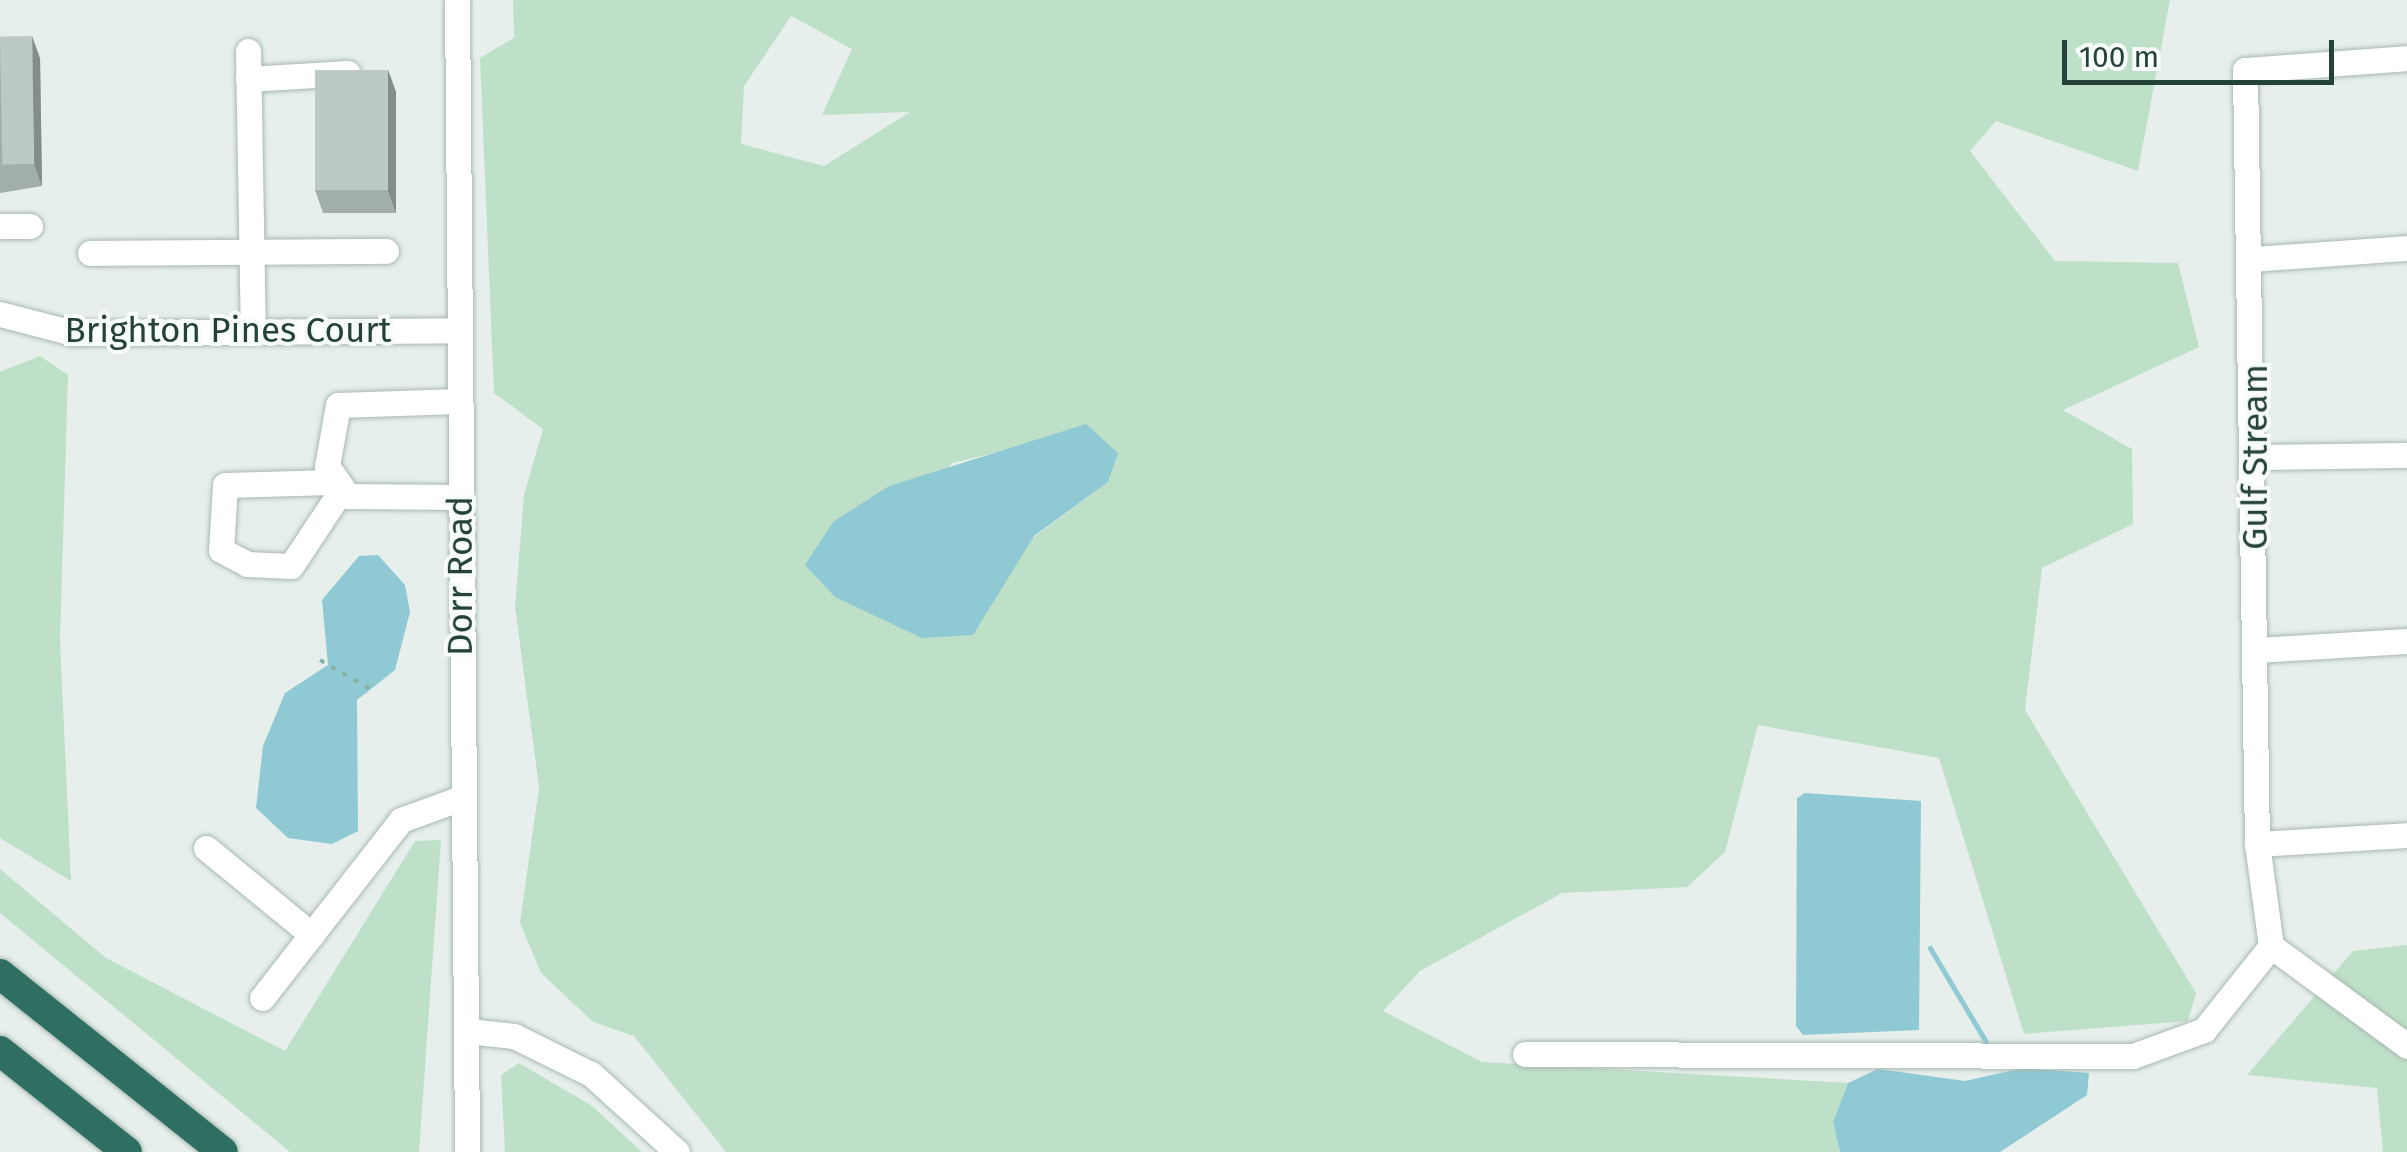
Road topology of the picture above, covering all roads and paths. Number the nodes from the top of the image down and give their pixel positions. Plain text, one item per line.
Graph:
1 (457, 0) edge
2 (248, 52) dead end
3 (2407, 58) edge
4 (382, 72) edge
5 (248, 79) junction
6 (0, 226) edge
7 (30, 226) dead end
8 (2407, 248) edge
9 (386, 251) dead end
10 (251, 252) junction
11 (90, 253) dead end
12 (2254, 259) junction
13 (0, 314) edge
14 (458, 330) junction
15 (252, 332) junction
16 (459, 401) junction
17 (2407, 455) edge
18 (2255, 457) junction
19 (336, 487) junction
20 (460, 497) junction
21 (2407, 641) edge
22 (2256, 650) junction
23 (320, 660) dead end
24 (370, 689) dead end
25 (461, 798) junction
26 (2407, 836) edge
27 (2258, 844) junction
28 (206, 848) dead end
29 (312, 935) junction
30 (2271, 946) junction
31 (0, 974) edge
32 (262, 998) dead end
33 (468, 1031) junction
34 (2407, 1046) edge
35 (0, 1051) edge
36 (1525, 1054) dead end
37 (127, 1152) edge
38 (223, 1152) edge
39 (468, 1152) edge
40 (678, 1152) edge

1 - 14 street, Dorr Road
2 - 5 street
3 - 12 street, Gulf Stream
4 - 5 street
5 - 10 street
6 - 7 street
8 - 12 street
9 - 10 street
10 - 11 street
10 - 15 street
12 - 18 street, Gulf Stream
13 - 15 street, Brighton Pines Court
14 - 15 street, Brighton Pines Court
14 - 16 street, Dorr Road
16 - 19 street
16 - 20 street, Dorr Road
17 - 18 street
18 - 22 street, Gulf Stream
19 - 19 street
19 - 20 street
20 - 25 street, Dorr Road
21 - 22 street
22 - 27 street, Gulf Stream
23 - 24 path
25 - 29 street
25 - 33 street, Dorr Road
26 - 27 street
27 - 30 street, Gulf Stream
28 - 29 street
29 - 32 street
30 - 34 street
30 - 36 street
31 - 38 highway
33 - 39 street, Dorr Road
33 - 40 street
35 - 37 highway

